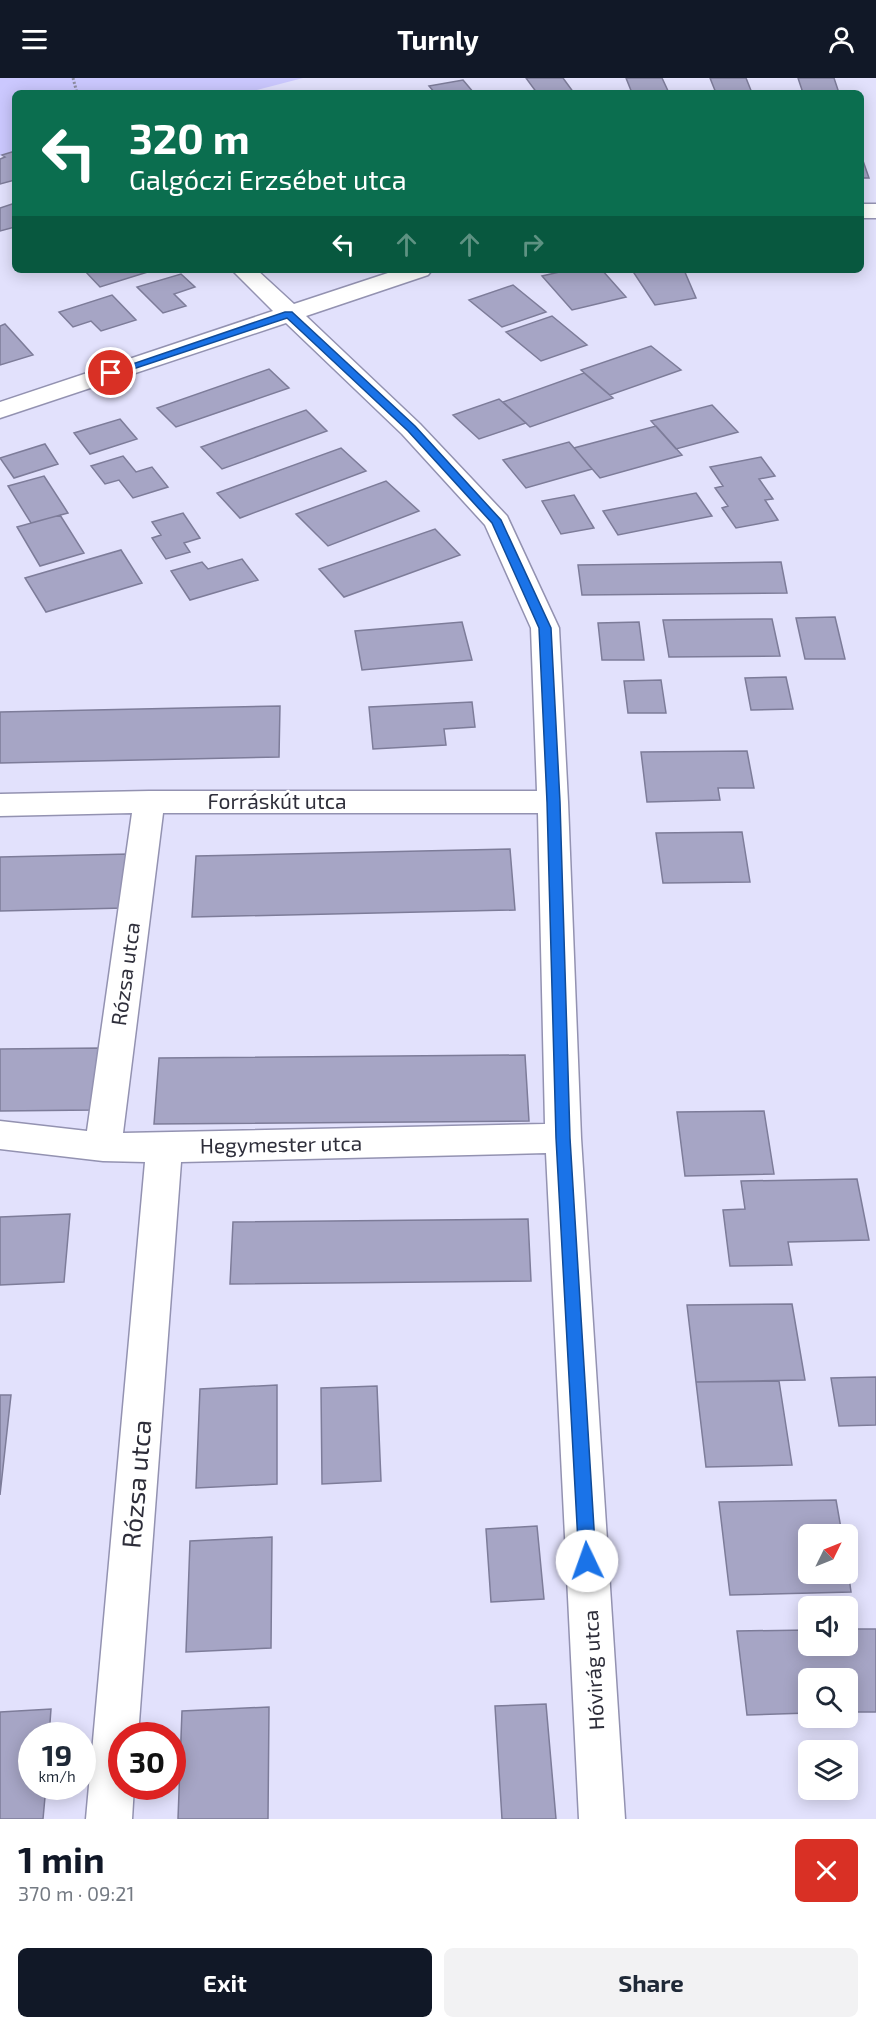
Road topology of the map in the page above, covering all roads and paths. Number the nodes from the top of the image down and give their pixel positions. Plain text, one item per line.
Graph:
1 (247, 273) edge
2 (411, 273) edge
3 (289, 314) junction
4 (0, 410) edge
5 (149, 802) junction
6 (553, 802) junction
7 (0, 805) edge
8 (0, 1136) edge
9 (563, 1138) junction
10 (103, 1147) junction
11 (164, 1148) junction
12 (110, 1819) edge
13 (602, 1819) edge

1 - 3 street, Hóvirág utca
2 - 3 street
3 - 4 street
3 - 6 street, Hóvirág utca
5 - 6 street, Forráskút utca
5 - 7 street, Forráskút utca
5 - 10 street, Rózsa utca
6 - 9 street, Hóvirág utca
8 - 10 street, Hegymester utca
9 - 11 street, Hegymester utca
9 - 13 street, Hóvirág utca
10 - 11 street, Hegymester utca
11 - 12 street, Rózsa utca

